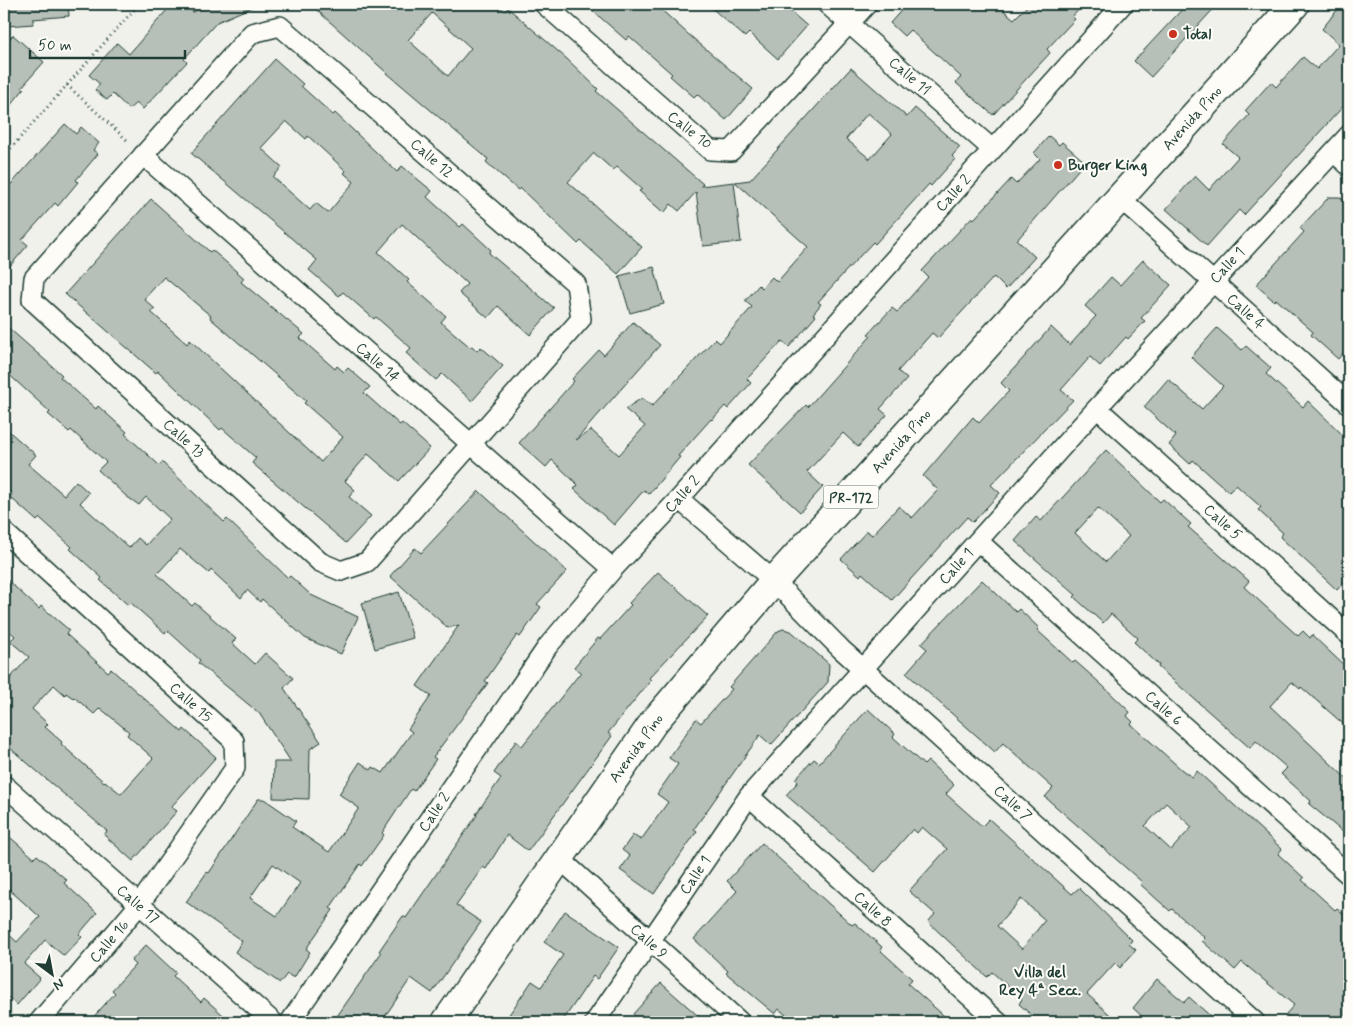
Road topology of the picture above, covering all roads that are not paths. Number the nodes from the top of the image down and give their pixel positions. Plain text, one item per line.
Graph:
1 (544, 4) edge
2 (828, 4) edge
3 (867, 4) edge
4 (1123, 4) edge
5 (1295, 4) edge
6 (850, 23) junction
7 (1349, 135) edge
8 (992, 149) junction
9 (1334, 152) junction
10 (143, 155) junction
11 (1349, 166) edge
12 (1120, 198) junction
13 (1212, 281) junction
14 (1349, 404) edge
15 (1097, 408) junction
16 (470, 443) junction
17 (679, 499) junction
18 (4, 532) edge
19 (978, 541) junction
20 (613, 569) junction
21 (774, 581) junction
22 (1349, 635) edge
23 (863, 668) junction
24 (4, 785) edge
25 (748, 796) junction
26 (558, 858) junction
27 (1349, 875) edge
28 (139, 905) junction
29 (650, 942) junction
30 (39, 1022) edge
31 (273, 1022) edge
32 (290, 1022) edge
33 (446, 1022) edge
34 (595, 1022) edge
35 (740, 1022) edge
36 (998, 1022) edge
37 (1255, 1022) edge

1 - 6 street, Calle 10
2 - 6 street, Calle 11
3 - 6 street
4 - 8 street, Calle 2
5 - 12 main road, Avenida Pino / PR-172
6 - 8 street, Calle 11
7 - 9 street, Calle 1
8 - 17 street, Calle 2
9 - 11 street
9 - 13 street, Calle 1
10 - 16 street, Calle 14
10 - 16 street, Calle 13
10 - 16 street, Calle 12
12 - 13 street, Calle 4
12 - 21 main road, Avenida Pino / PR-172
13 - 14 street, Calle 4
13 - 15 street, Calle 1
15 - 19 street, Calle 1
15 - 22 street, Calle 5
16 - 20 street, Calle 14
17 - 20 street, Calle 2
17 - 21 street, Calle 7
18 - 28 street, Calle 15
19 - 23 street, Calle 1
19 - 27 street, Calle 6
20 - 32 street, Calle 2
21 - 23 street, Calle 7
21 - 26 main road, Avenida Pino / PR-172
23 - 25 street, Calle 1
23 - 37 street, Calle 7
24 - 28 street, Calle 17
25 - 29 street, Calle 1
25 - 36 street, Calle 8
26 - 29 street, Calle 9
26 - 33 main road, Avenida Pino / PR-172
28 - 30 street, Calle 16
28 - 31 street, Calle 17
29 - 34 street, Calle 1
29 - 35 street, Calle 9

